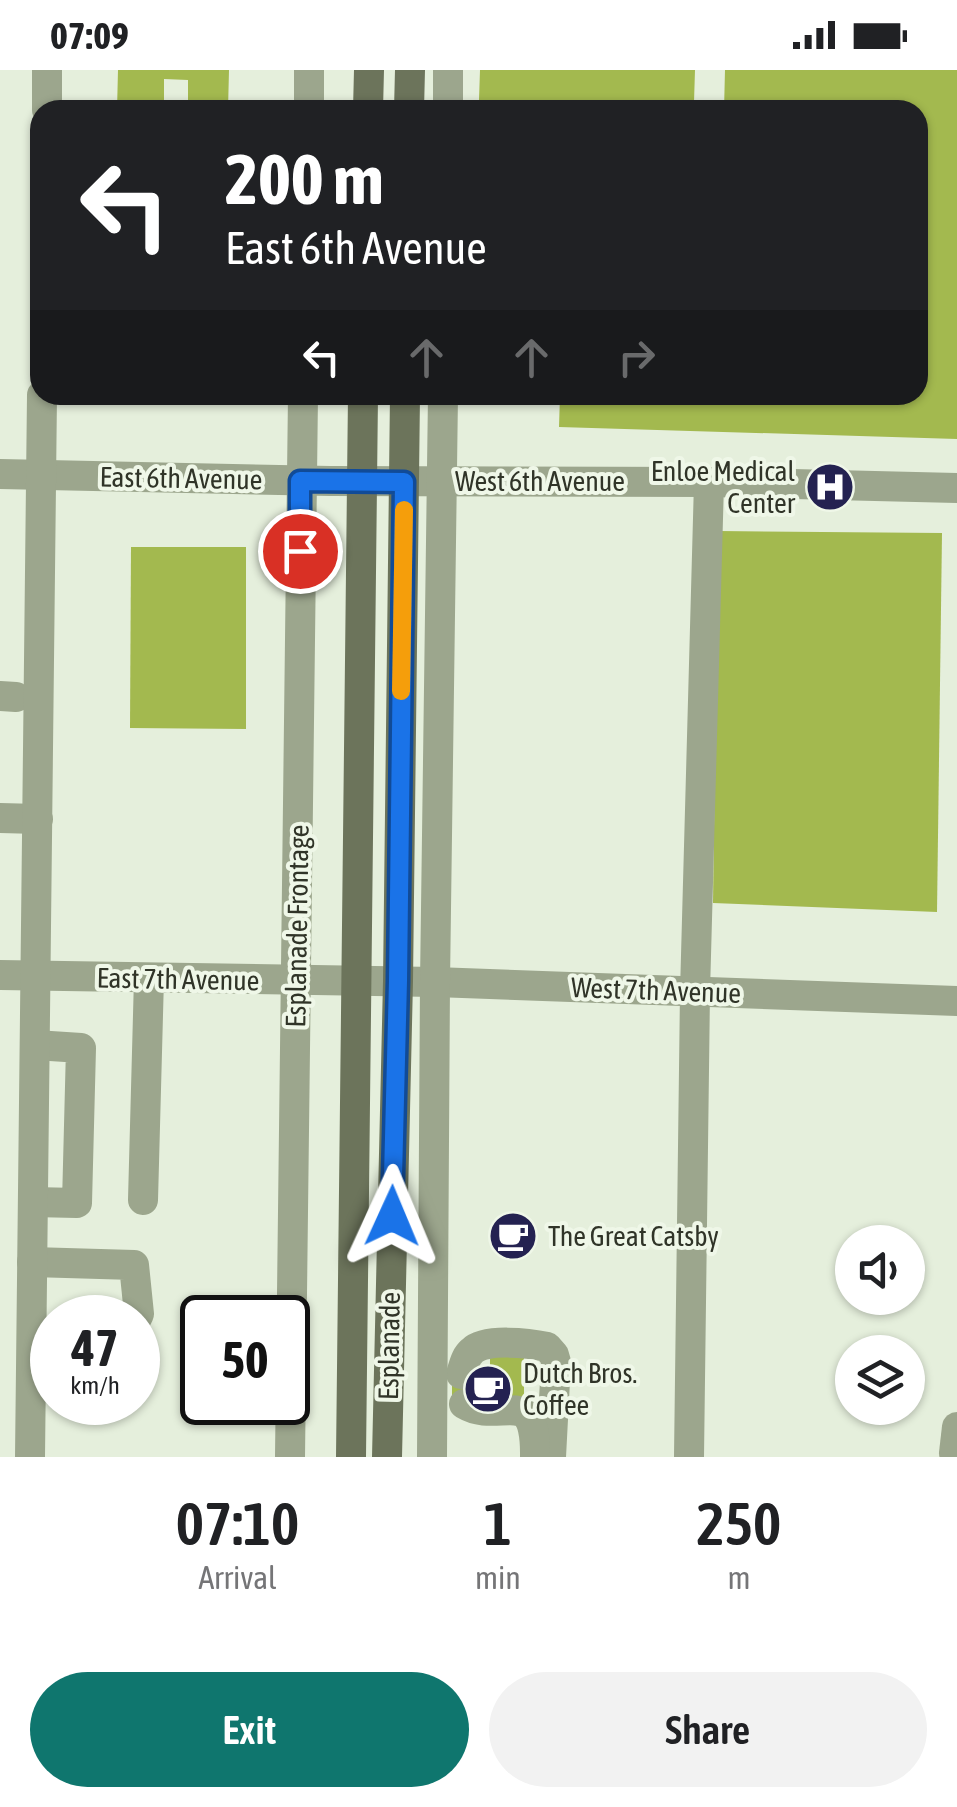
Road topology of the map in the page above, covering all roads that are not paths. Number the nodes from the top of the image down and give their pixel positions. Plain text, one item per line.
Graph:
1 (47, 70) edge
2 (309, 70) edge
3 (369, 70) edge
4 (410, 70) edge
5 (448, 70) edge
6 (46, 100) edge
7 (308, 100) edge
8 (368, 100) edge
9 (409, 100) edge
10 (448, 100) edge
11 (42, 405) edge
12 (303, 405) edge
13 (364, 405) edge
14 (405, 405) edge
15 (444, 405) edge
16 (0, 474) edge
17 (41, 475) junction
18 (300, 481) junction
19 (442, 481) junction
20 (362, 482) junction
21 (404, 482) junction
22 (708, 482) junction
23 (957, 488) edge
24 (0, 818) edge
25 (38, 819) junction
26 (0, 975) edge
27 (36, 976) junction
28 (149, 978) junction
29 (297, 981) junction
30 (355, 981) junction
31 (398, 981) junction
32 (435, 982) junction
33 (695, 992) junction
34 (957, 1001) edge
35 (35, 1045) junction
36 (143, 1200) dead end
37 (33, 1202) junction
38 (32, 1262) junction
39 (37, 1295) edge
40 (137, 1295) edge
41 (461, 1374) dead end
42 (464, 1404) dead end
43 (33, 1425) edge
44 (30, 1457) edge
45 (290, 1457) edge
46 (351, 1457) edge
47 (387, 1457) edge
48 (432, 1457) edge
49 (535, 1457) edge
50 (551, 1457) edge
51 (689, 1457) edge

1 - 6 street
2 - 7 street
3 - 8 main road
4 - 9 main road
5 - 10 street
11 - 17 street
12 - 18 street, Esplanade Frontage
13 - 20 main road, Esplanade
14 - 21 main road, Esplanade
15 - 19 street
16 - 17 street, East 6th Avenue
17 - 18 street, East 6th Avenue
17 - 25 street
18 - 20 street, East 6th Avenue
18 - 29 street, Esplanade Frontage
19 - 21 street, West 6th Avenue
19 - 22 street, West 6th Avenue
19 - 32 street
20 - 21 street, West 6th Avenue
20 - 30 main road, Esplanade
21 - 31 main road, Esplanade
22 - 23 street, West 6th Avenue
22 - 33 street
24 - 25 street
25 - 27 street
26 - 27 street, East 7th Avenue
27 - 28 street, East 7th Avenue
27 - 35 street
28 - 29 street, East 7th Avenue
28 - 36 street
29 - 30 street, East 7th Avenue
29 - 45 street, Esplanade Frontage
30 - 31 street, West 7th Avenue
30 - 46 main road, Esplanade
31 - 32 street, West 7th Avenue
31 - 47 main road, Esplanade
32 - 33 street, West 7th Avenue
32 - 48 street
33 - 34 street, West 7th Avenue
33 - 51 street
35 - 37 street
35 - 37 street
37 - 38 street
38 - 39 street
38 - 40 street
41 - 50 street
42 - 49 street
43 - 44 street

